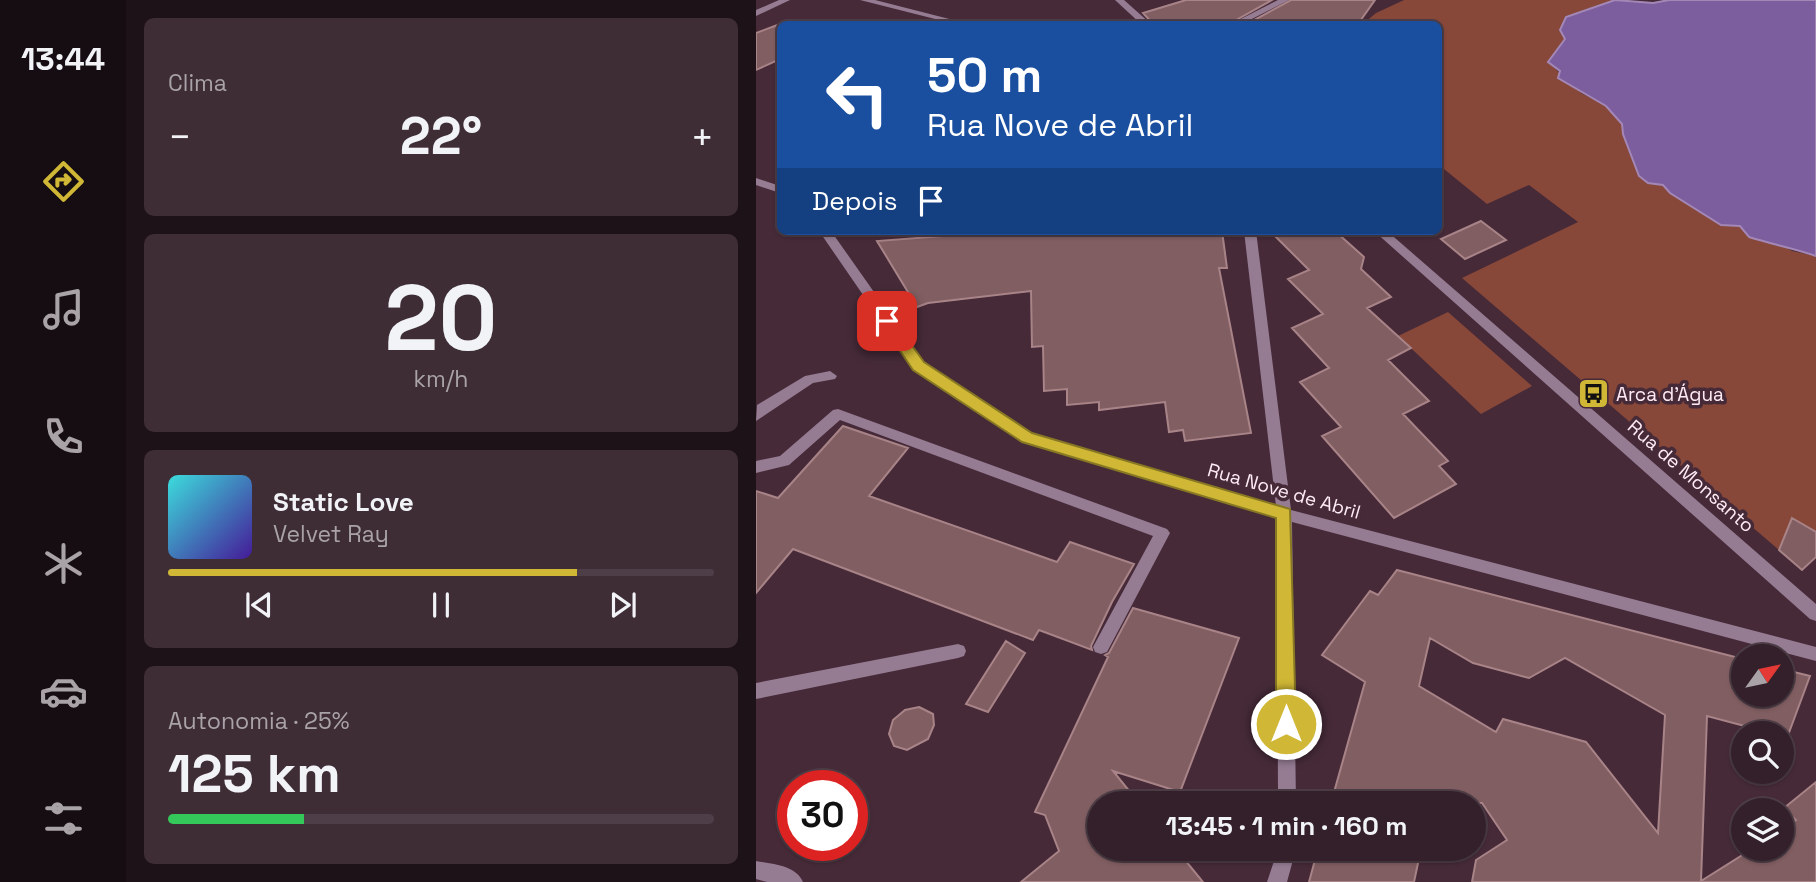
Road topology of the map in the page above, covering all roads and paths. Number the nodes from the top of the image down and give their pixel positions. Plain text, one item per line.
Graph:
1 (786, 0) edge
2 (864, 0) edge
3 (1119, 0) edge
4 (1285, 0) edge
5 (756, 13) edge
6 (952, 21) edge
7 (1143, 21) edge
8 (1242, 21) edge
9 (756, 181) edge
10 (777, 189) edge
11 (828, 235) edge
12 (1250, 235) edge
13 (1385, 235) edge
14 (830, 376) dead end
15 (756, 416) edge
16 (756, 467) edge
17 (1284, 514) junction
18 (1816, 614) edge
19 (1101, 647) dead end
20 (958, 651) dead end
21 (1816, 654) edge
22 (756, 691) edge
23 (1287, 791) edge
24 (1283, 861) edge
25 (756, 870) edge
26 (793, 882) edge
27 (1277, 882) edge

1 - 5 street
2 - 6 street
3 - 7 street
4 - 8 street
9 - 10 street
11 - 17 street, Rua Nove de Abril
12 - 17 street
13 - 18 street, Rua de Monsanto
14 - 15 street
16 - 19 street
17 - 21 street, Rua Nove de Abril
17 - 23 street
20 - 22 street
24 - 27 street
25 - 26 street

